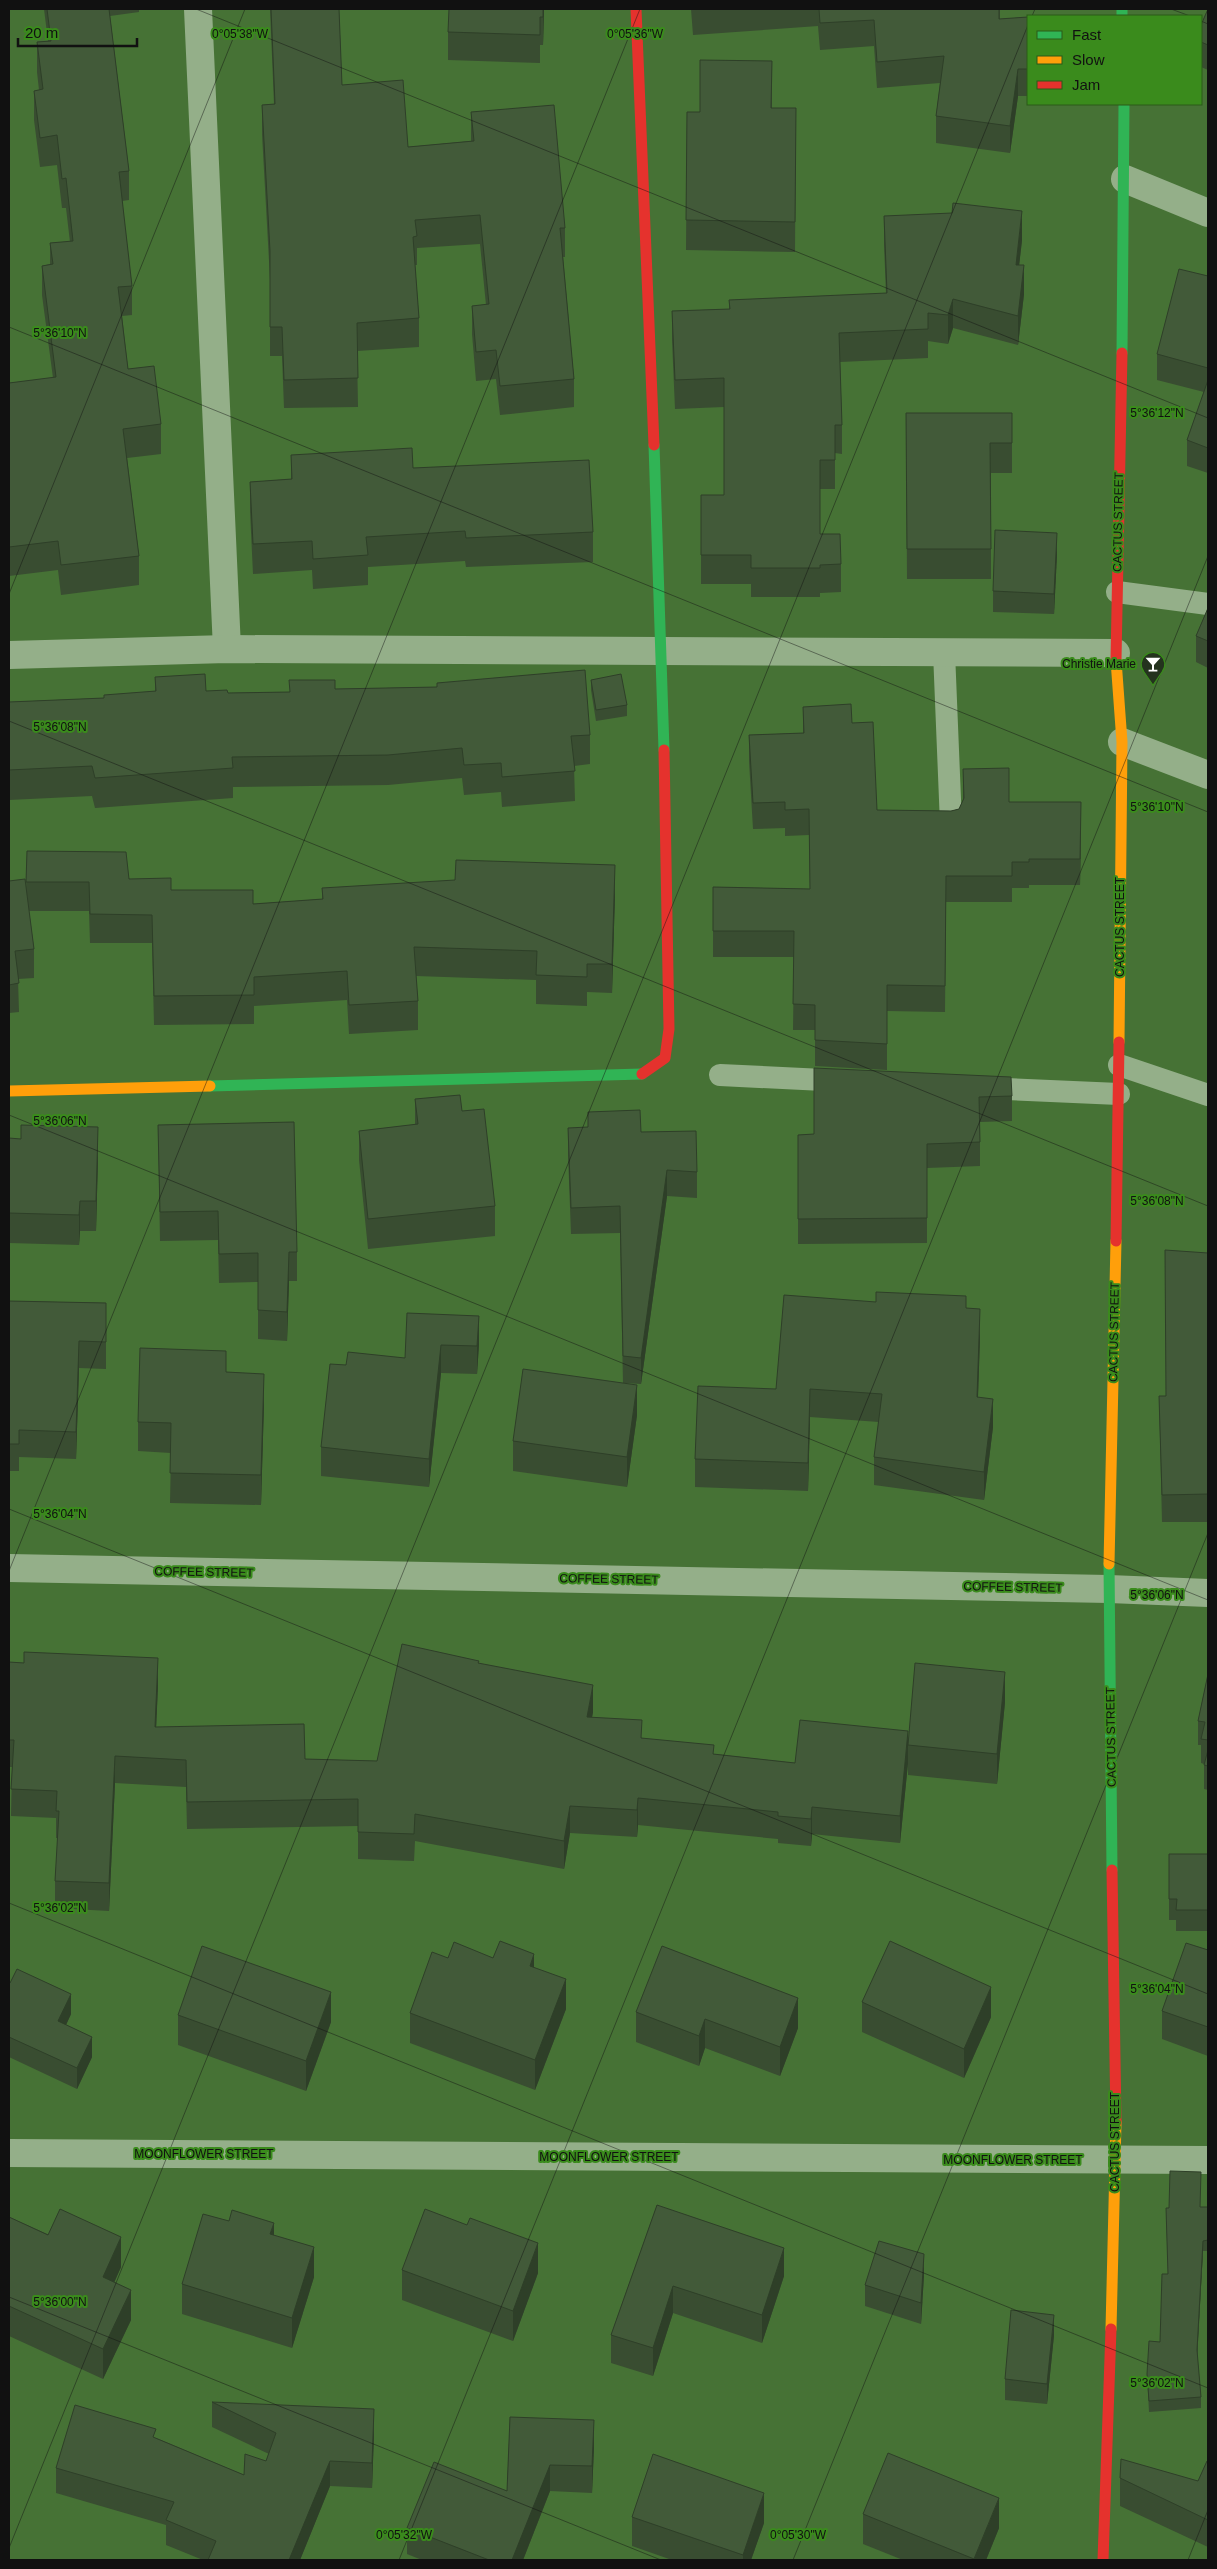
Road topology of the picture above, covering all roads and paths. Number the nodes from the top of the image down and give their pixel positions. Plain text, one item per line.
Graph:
1 (198, 9) edge
2 (636, 9) edge
3 (1124, 105) edge
4 (1125, 179) junction
5 (1208, 213) edge
6 (1117, 592) junction
7 (1208, 604) edge
8 (227, 649) junction
9 (662, 652) junction
10 (944, 652) junction
11 (1116, 653) junction
12 (9, 655) edge
13 (1122, 742) junction
14 (1208, 775) edge
15 (951, 824) edge
16 (1119, 1065) junction
17 (720, 1075) dead end
18 (870, 1082) edge
19 (959, 1086) edge
20 (9, 1092) edge
21 (1119, 1094) junction
22 (1208, 1095) edge
23 (9, 1568) edge
24 (1109, 1589) junction
25 (1208, 1593) edge
26 (9, 2153) edge
27 (1208, 2160) edge
28 (1116, 2161) junction
29 (1103, 2560) edge

1 - 8 street
2 - 9 street
3 - 4 street, CACTUS STREET
4 - 5 street
4 - 6 street, CACTUS STREET
6 - 7 lane
6 - 11 street, CACTUS STREET
8 - 9 street
8 - 12 street
9 - 10 street
9 - 20 street
10 - 11 street
10 - 15 lane
11 - 13 street, CACTUS STREET
13 - 14 street
13 - 16 street, CACTUS STREET
16 - 21 street, CACTUS STREET
16 - 22 lane
17 - 18 lane
19 - 21 lane
21 - 24 street, CACTUS STREET
23 - 24 street, COFFEE STREET
24 - 25 street, COFFEE STREET
24 - 28 street, CACTUS STREET
26 - 28 street, MOONFLOWER STREET
27 - 28 street, MOONFLOWER STREET
28 - 29 street, CACTUS STREET

